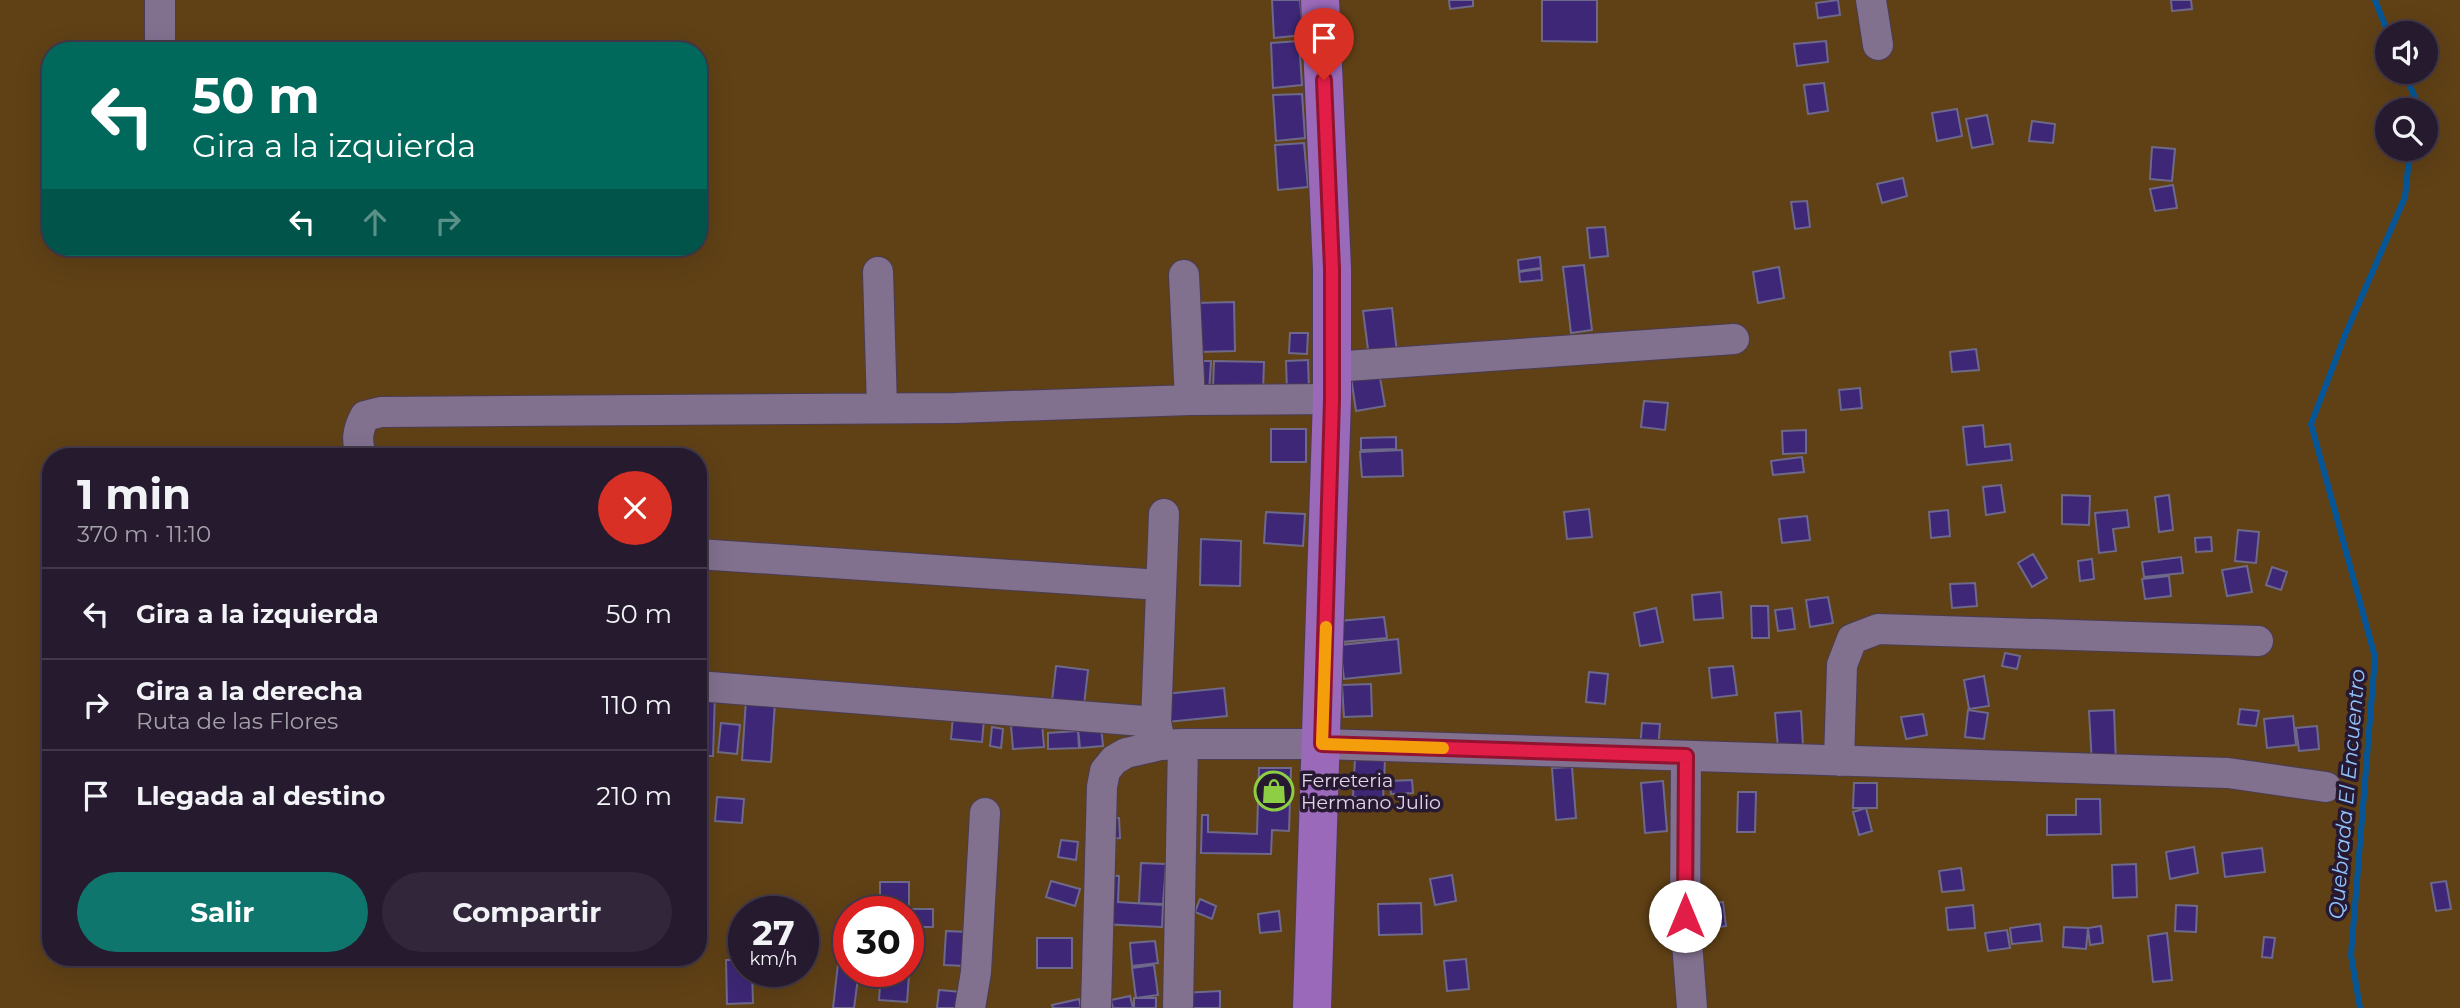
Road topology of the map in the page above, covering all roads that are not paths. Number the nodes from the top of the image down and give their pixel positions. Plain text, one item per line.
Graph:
1 (160, 0) edge
2 (1320, 0) edge
3 (1871, 0) edge
4 (160, 42) edge
5 (1878, 45) dead end
6 (878, 272) dead end
7 (1184, 275) dead end
8 (1734, 339) dead end
9 (1332, 383) junction
10 (1190, 400) junction
11 (882, 408) junction
12 (358, 448) edge
13 (1164, 514) dead end
14 (707, 555) edge
15 (1160, 584) junction
16 (2258, 641) dead end
17 (707, 687) edge
18 (1167, 737) junction
19 (1322, 744) junction
20 (1686, 756) junction
21 (1839, 761) junction
22 (2326, 787) dead end
23 (985, 813) dead end
24 (970, 1008) edge
25 (1096, 1008) edge
26 (1178, 1008) edge
27 (1312, 1008) edge
28 (1692, 1008) edge

1 - 4 street
2 - 9 main road
3 - 5 street
6 - 11 street
7 - 10 street
8 - 9 street
9 - 10 street
9 - 19 main road
10 - 11 street
11 - 12 street
13 - 15 street
14 - 15 street
15 - 18 street
16 - 21 street
17 - 18 street
18 - 19 street
18 - 25 street
18 - 26 street
19 - 20 street
19 - 27 main road
20 - 21 street
20 - 28 street
21 - 22 street
23 - 24 street

